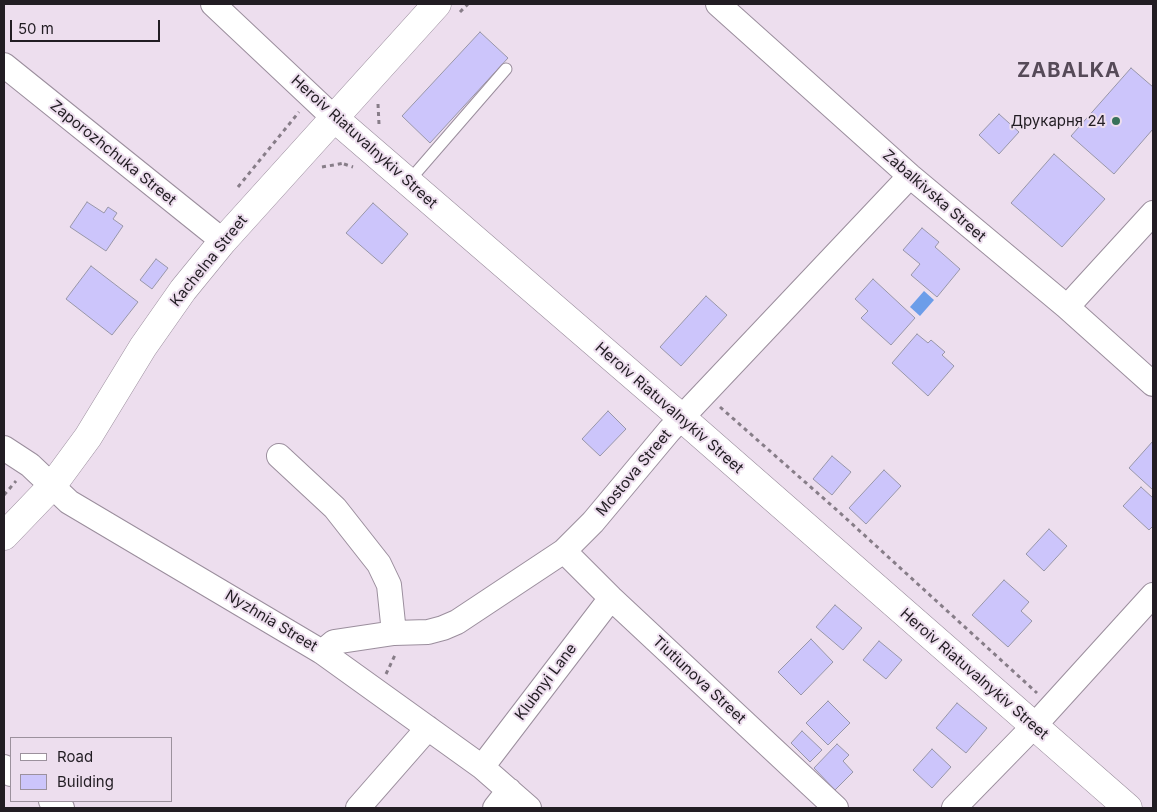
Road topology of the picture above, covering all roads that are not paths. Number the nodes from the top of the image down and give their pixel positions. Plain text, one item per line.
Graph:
1 (213, 4) edge
2 (436, 4) edge
3 (718, 4) edge
4 (4, 65) edge
5 (506, 69) dead end
6 (333, 117) junction
7 (910, 176) junction
8 (408, 182) junction
9 (1153, 212) edge
10 (223, 241) junction
11 (1067, 308) junction
12 (1153, 384) edge
13 (682, 418) junction
14 (4, 448) edge
15 (279, 456) dead end
16 (52, 486) junction
17 (4, 536) edge
18 (564, 551) junction
19 (1153, 595) edge
20 (611, 598) junction
21 (403, 633) junction
22 (322, 652) junction
23 (1034, 726) junction
24 (428, 728) junction
25 (482, 767) junction
26 (502, 799) edge
27 (358, 808) edge
28 (529, 808) edge
29 (836, 808) edge
30 (954, 808) edge
31 (1128, 808) edge

1 - 6 street, Heroiv Riatuvalnykiv Street
2 - 6 street, Kachelna Street
3 - 7 street, Zabalkivska Street
4 - 10 street, Zaporozhchuka Street
5 - 8 lane
6 - 8 street, Heroiv Riatuvalnykiv Street
6 - 10 street, Kachelna Street
7 - 11 street, Zabalkivska Street
7 - 13 street, Mostova Street
8 - 13 street, Heroiv Riatuvalnykiv Street
9 - 11 street
10 - 16 street, Kachelna Street
11 - 12 street, Zabalkivska Street
13 - 18 street, Mostova Street
13 - 23 street, Heroiv Riatuvalnykiv Street
14 - 16 street, Nyzhnia Street
15 - 21 street
16 - 17 street, Kachelna Street
16 - 22 street, Nyzhnia Street
18 - 20 street, Tiutiunova Street
18 - 21 street, Mostova Street
19 - 23 street
20 - 25 street, Klubnyi Lane
20 - 29 street, Tiutiunova Street
21 - 22 street, Mostova Street
22 - 24 street, Nyzhnia Street
23 - 30 street
23 - 31 street, Heroiv Riatuvalnykiv Street
24 - 25 street, Nyzhnia Street
24 - 27 street
25 - 26 street, Nyzhnia Street
26 - 28 street, Nyzhnia Street

